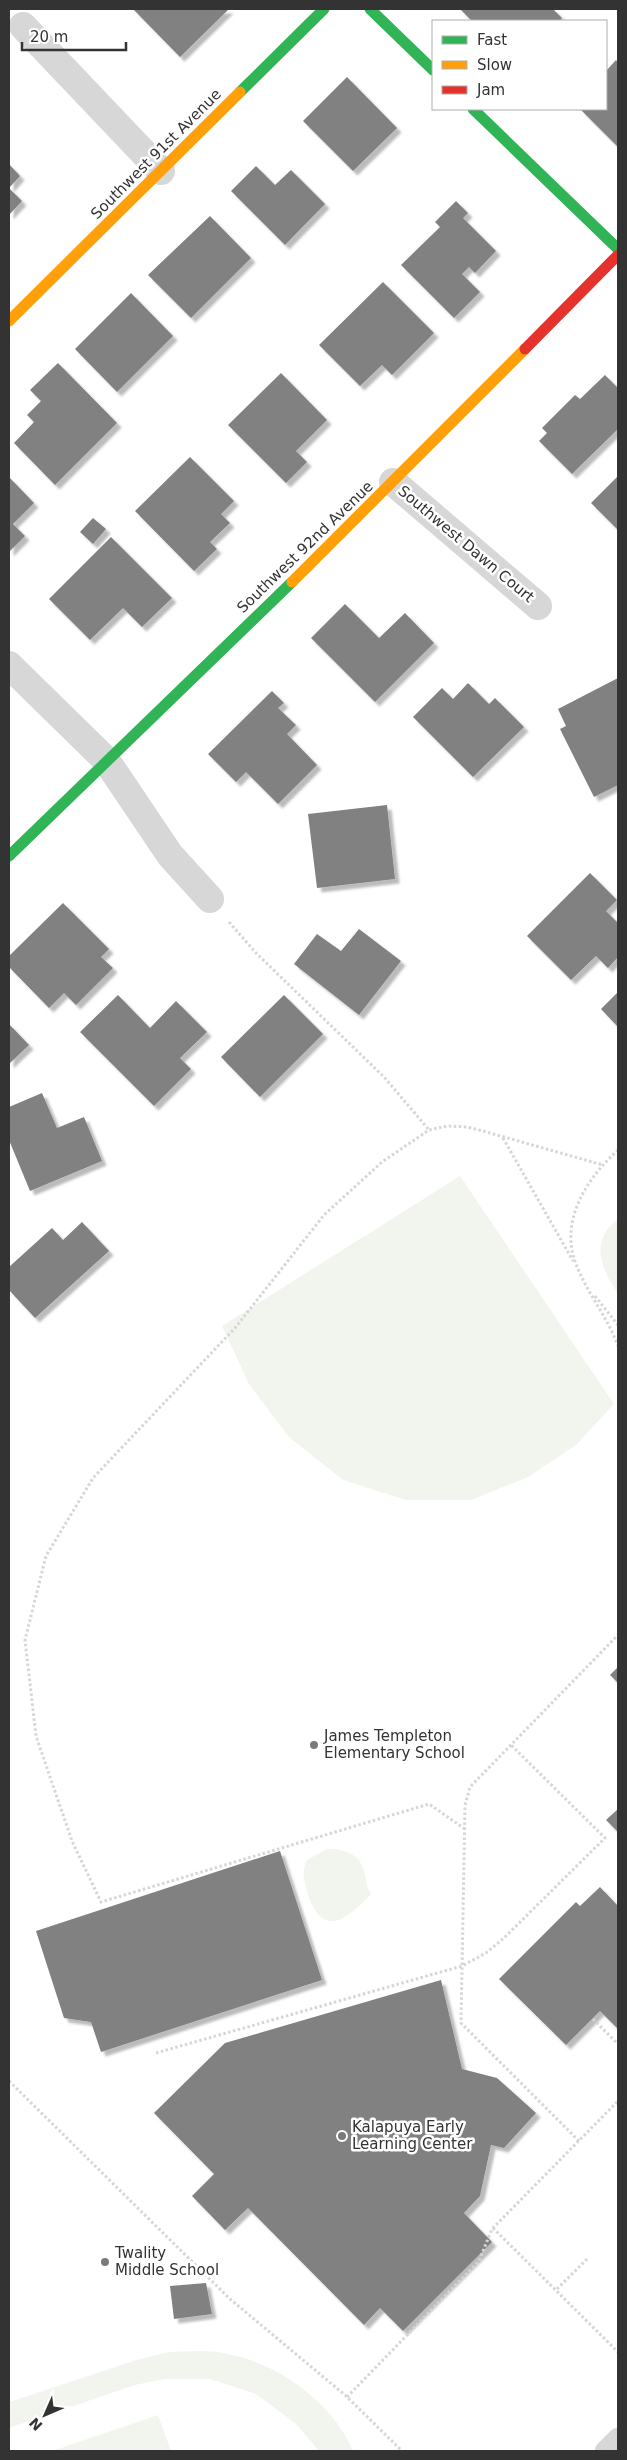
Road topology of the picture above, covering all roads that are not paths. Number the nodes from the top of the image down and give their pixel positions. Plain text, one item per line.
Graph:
1 (324, 9) edge
2 (370, 9) edge
3 (23, 26) dead end
4 (432, 69) edge
5 (474, 110) edge
6 (161, 171) junction
7 (618, 248) edge
8 (618, 255) edge
9 (9, 321) edge
10 (393, 482) junction
11 (538, 606) dead end
12 (9, 665) edge
13 (106, 760) junction
14 (9, 856) edge
15 (210, 899) road end
16 (618, 2437) edge
17 (604, 2451) edge

1 - 6 street, Southwest 91st Avenue
2 - 4 street
3 - 6 street
5 - 7 street
6 - 9 street, Southwest 91st Avenue
8 - 10 street, Southwest 92nd Avenue
10 - 11 street, Southwest Dawn Court
10 - 13 street, Southwest 92nd Avenue
12 - 13 street
13 - 14 street, Southwest 92nd Avenue
13 - 15 street
16 - 17 lane

